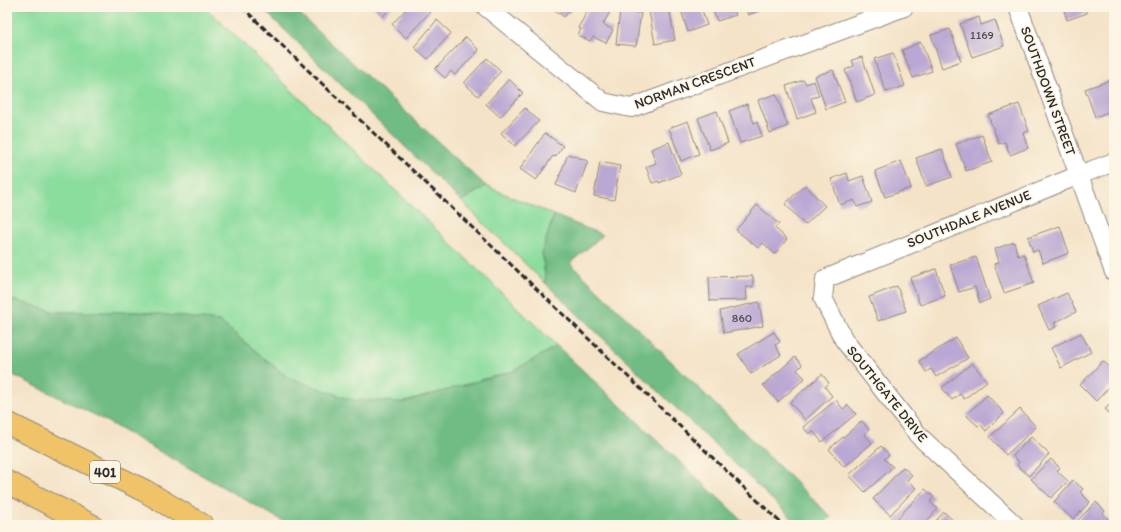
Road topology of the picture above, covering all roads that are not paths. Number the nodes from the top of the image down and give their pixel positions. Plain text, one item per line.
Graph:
1 (486, 7) edge
2 (904, 7) edge
3 (1018, 7) edge
4 (1114, 162) edge
5 (1079, 174) junction
6 (1114, 272) edge
7 (825, 278) joint
8 (7, 423) edge
9 (7, 482) edge
10 (91, 525) edge
11 (202, 525) edge
12 (1015, 525) edge

1 - 2 street, NORMAN CRESCENT
3 - 5 street, SOUTHDOWN STREET
4 - 5 street, SOUTHDALE AVENUE
5 - 6 street, SOUTHDOWN STREET
5 - 7 street, SOUTHDALE AVENUE
7 - 12 street, SOUTHGATE DRIVE
8 - 11 highway, 401
9 - 10 highway

